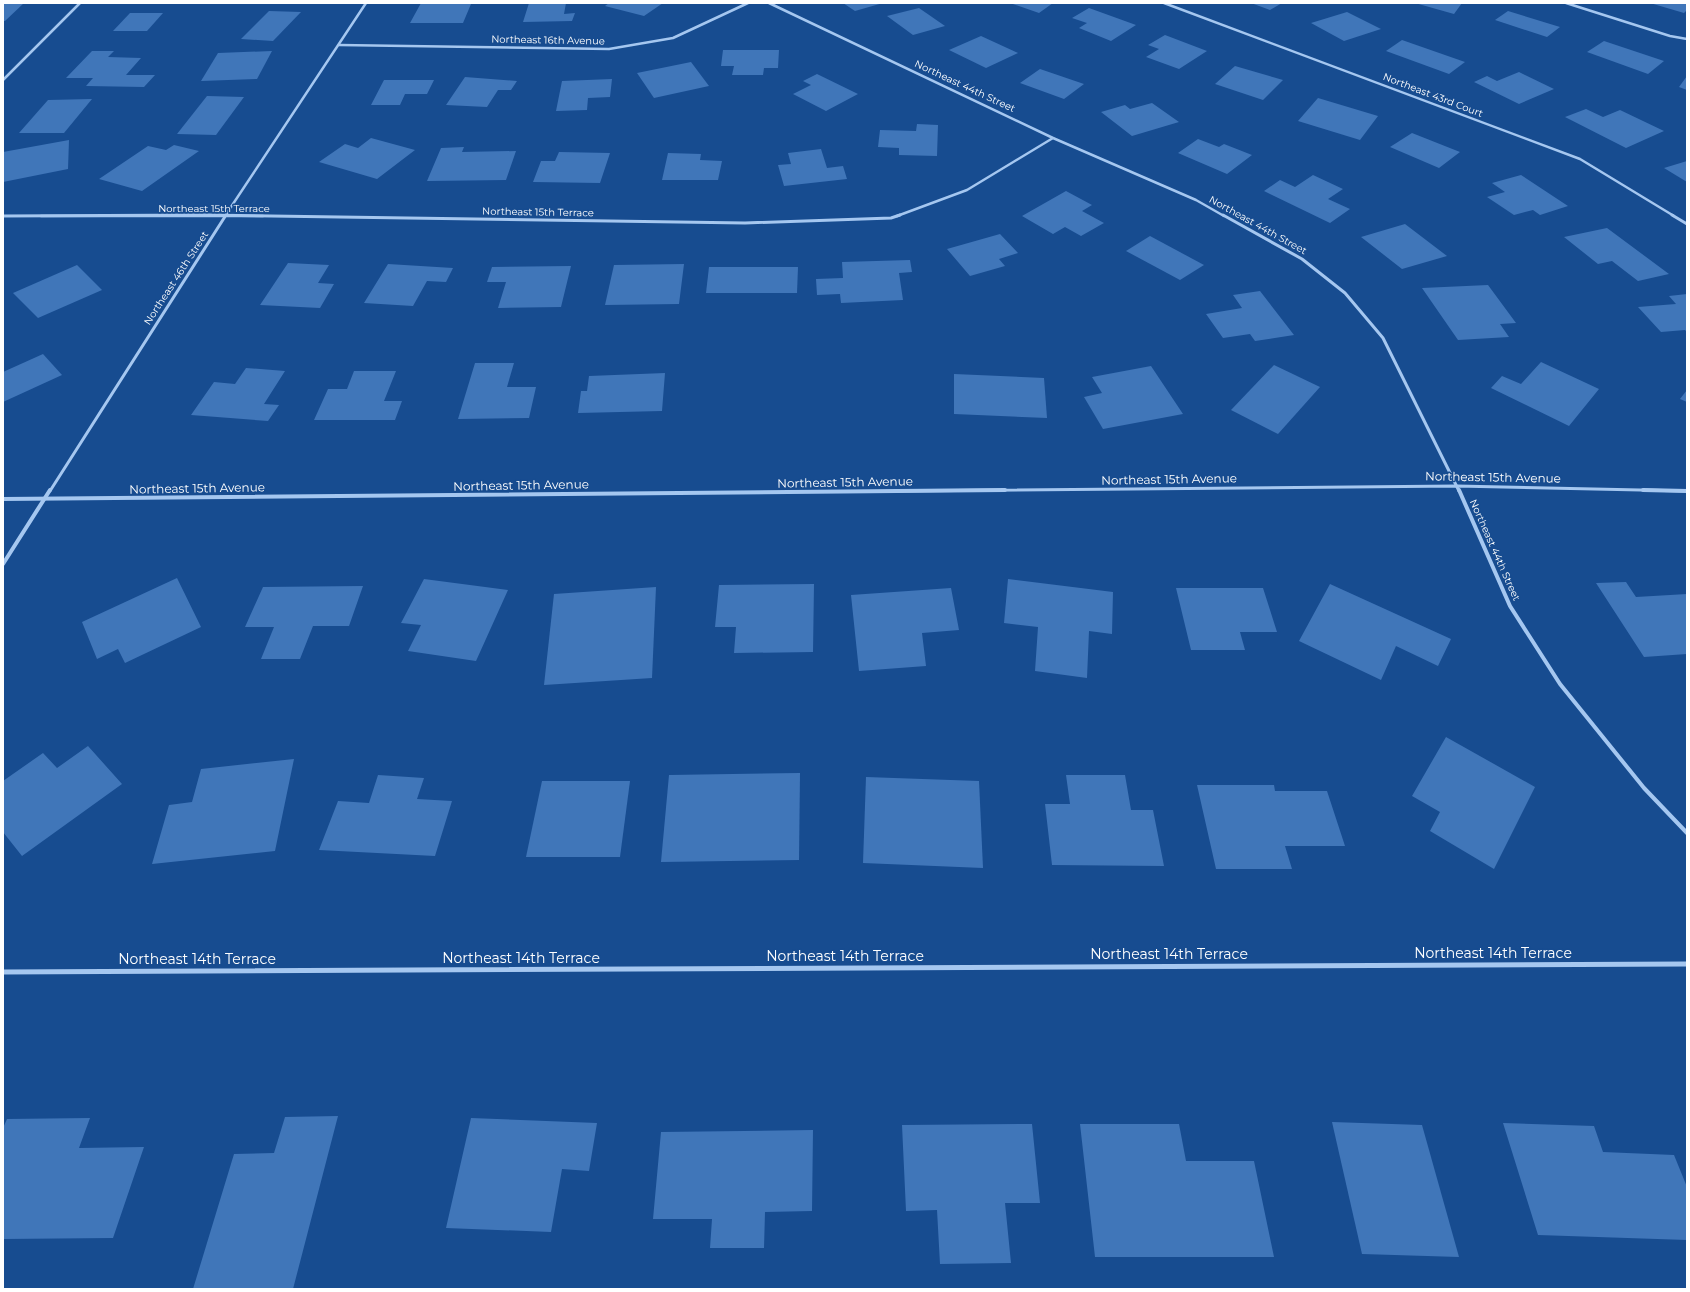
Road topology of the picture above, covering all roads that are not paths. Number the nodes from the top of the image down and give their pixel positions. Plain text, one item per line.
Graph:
1 (80, 3) edge
2 (366, 3) edge
3 (748, 3) edge
4 (769, 3) edge
5 (1164, 3) edge
6 (1566, 3) edge
7 (1687, 39) edge
8 (338, 46) junction
9 (3, 80) edge
10 (1053, 138) junction
11 (226, 215) junction
12 (3, 216) edge
13 (1687, 224) edge
14 (1456, 486) junction
15 (1687, 491) edge
16 (3, 499) edge
17 (43, 499) junction
18 (3, 564) edge
19 (1687, 833) edge
20 (1687, 964) edge
21 (3, 972) edge

1 - 9 street
2 - 8 street, Northeast 46th Street
3 - 8 street, Northeast 16th Avenue
4 - 10 street, Northeast 44th Street
5 - 13 street, Northeast 43rd Court
6 - 7 street
8 - 11 street, Northeast 46th Street
10 - 11 street, Northeast 15th Terrace
10 - 14 street, Northeast 44th Street
11 - 12 street, Northeast 15th Terrace
11 - 17 street, Northeast 46th Street
14 - 15 street, Northeast 15th Avenue
14 - 17 street, Northeast 15th Avenue
14 - 19 street, Northeast 44th Street
16 - 17 street, Northeast 15th Avenue
17 - 18 street, Northeast 46th Street
20 - 21 street, Northeast 14th Terrace

